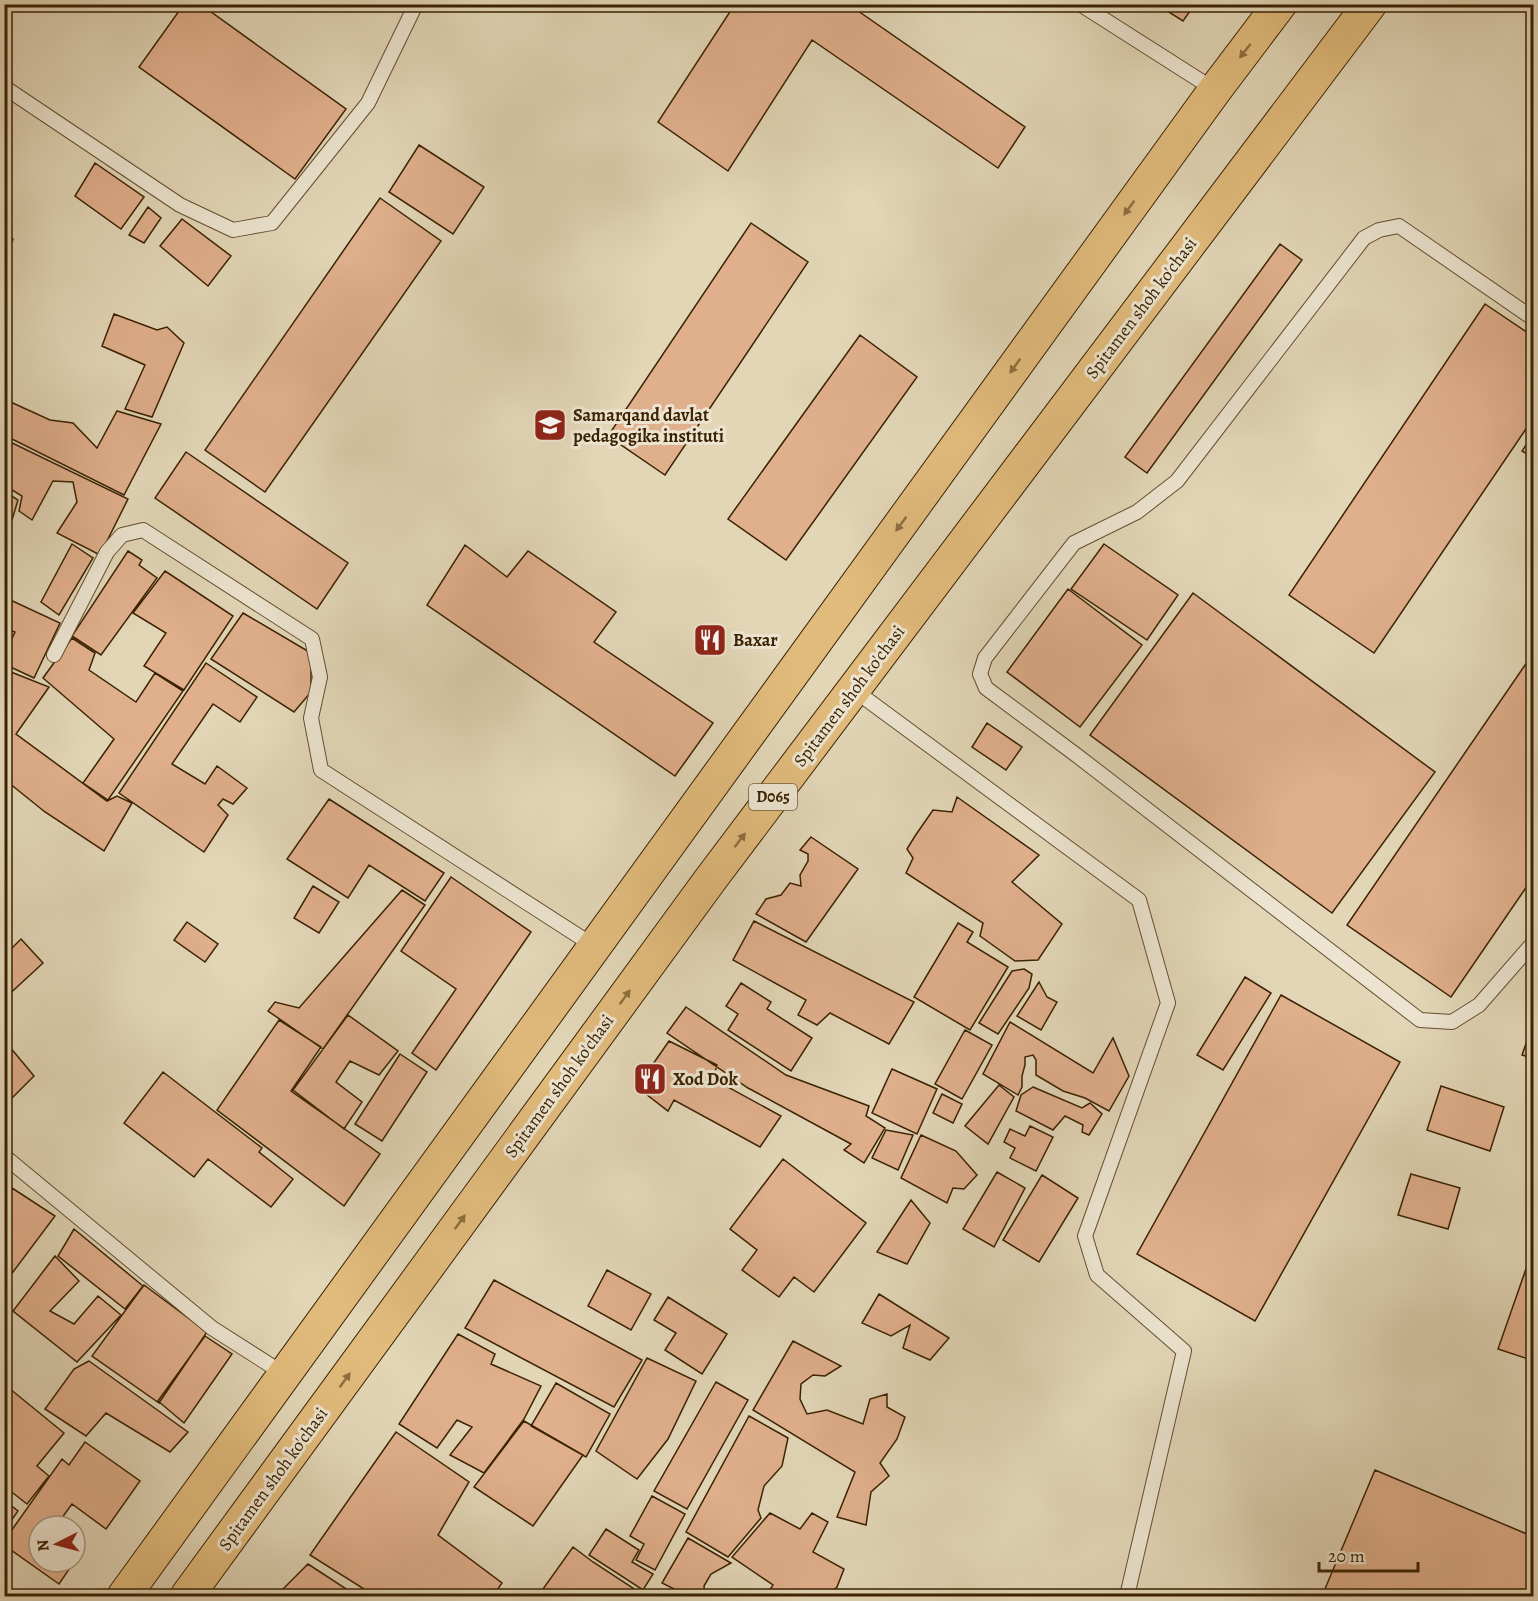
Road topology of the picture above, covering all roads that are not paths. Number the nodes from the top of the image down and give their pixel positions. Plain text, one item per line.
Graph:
1 (416, 4) edge
2 (1080, 4) edge
3 (1280, 4) edge
4 (1370, 4) edge
5 (4, 87) edge
6 (1215, 90) junction
7 (1533, 319) edge
8 (54, 655) dead end
9 (854, 690) junction
10 (1533, 942) edge
11 (594, 946) junction
12 (4, 1156) edge
13 (284, 1374) junction
14 (124, 1596) edge
15 (187, 1596) edge
16 (1127, 1596) edge

1 - 5 lane
2 - 6 lane
3 -> 6 main road
4 - 9 main road, Spitamen shoh ko'chasi / D065
6 -> 11 main road
7 - 10 lane
8 - 11 lane
15 -> 9 main road, Spitamen shoh ko'chasi / D065
9 - 16 lane
11 - 13 main road
12 - 13 lane
13 - 14 main road

